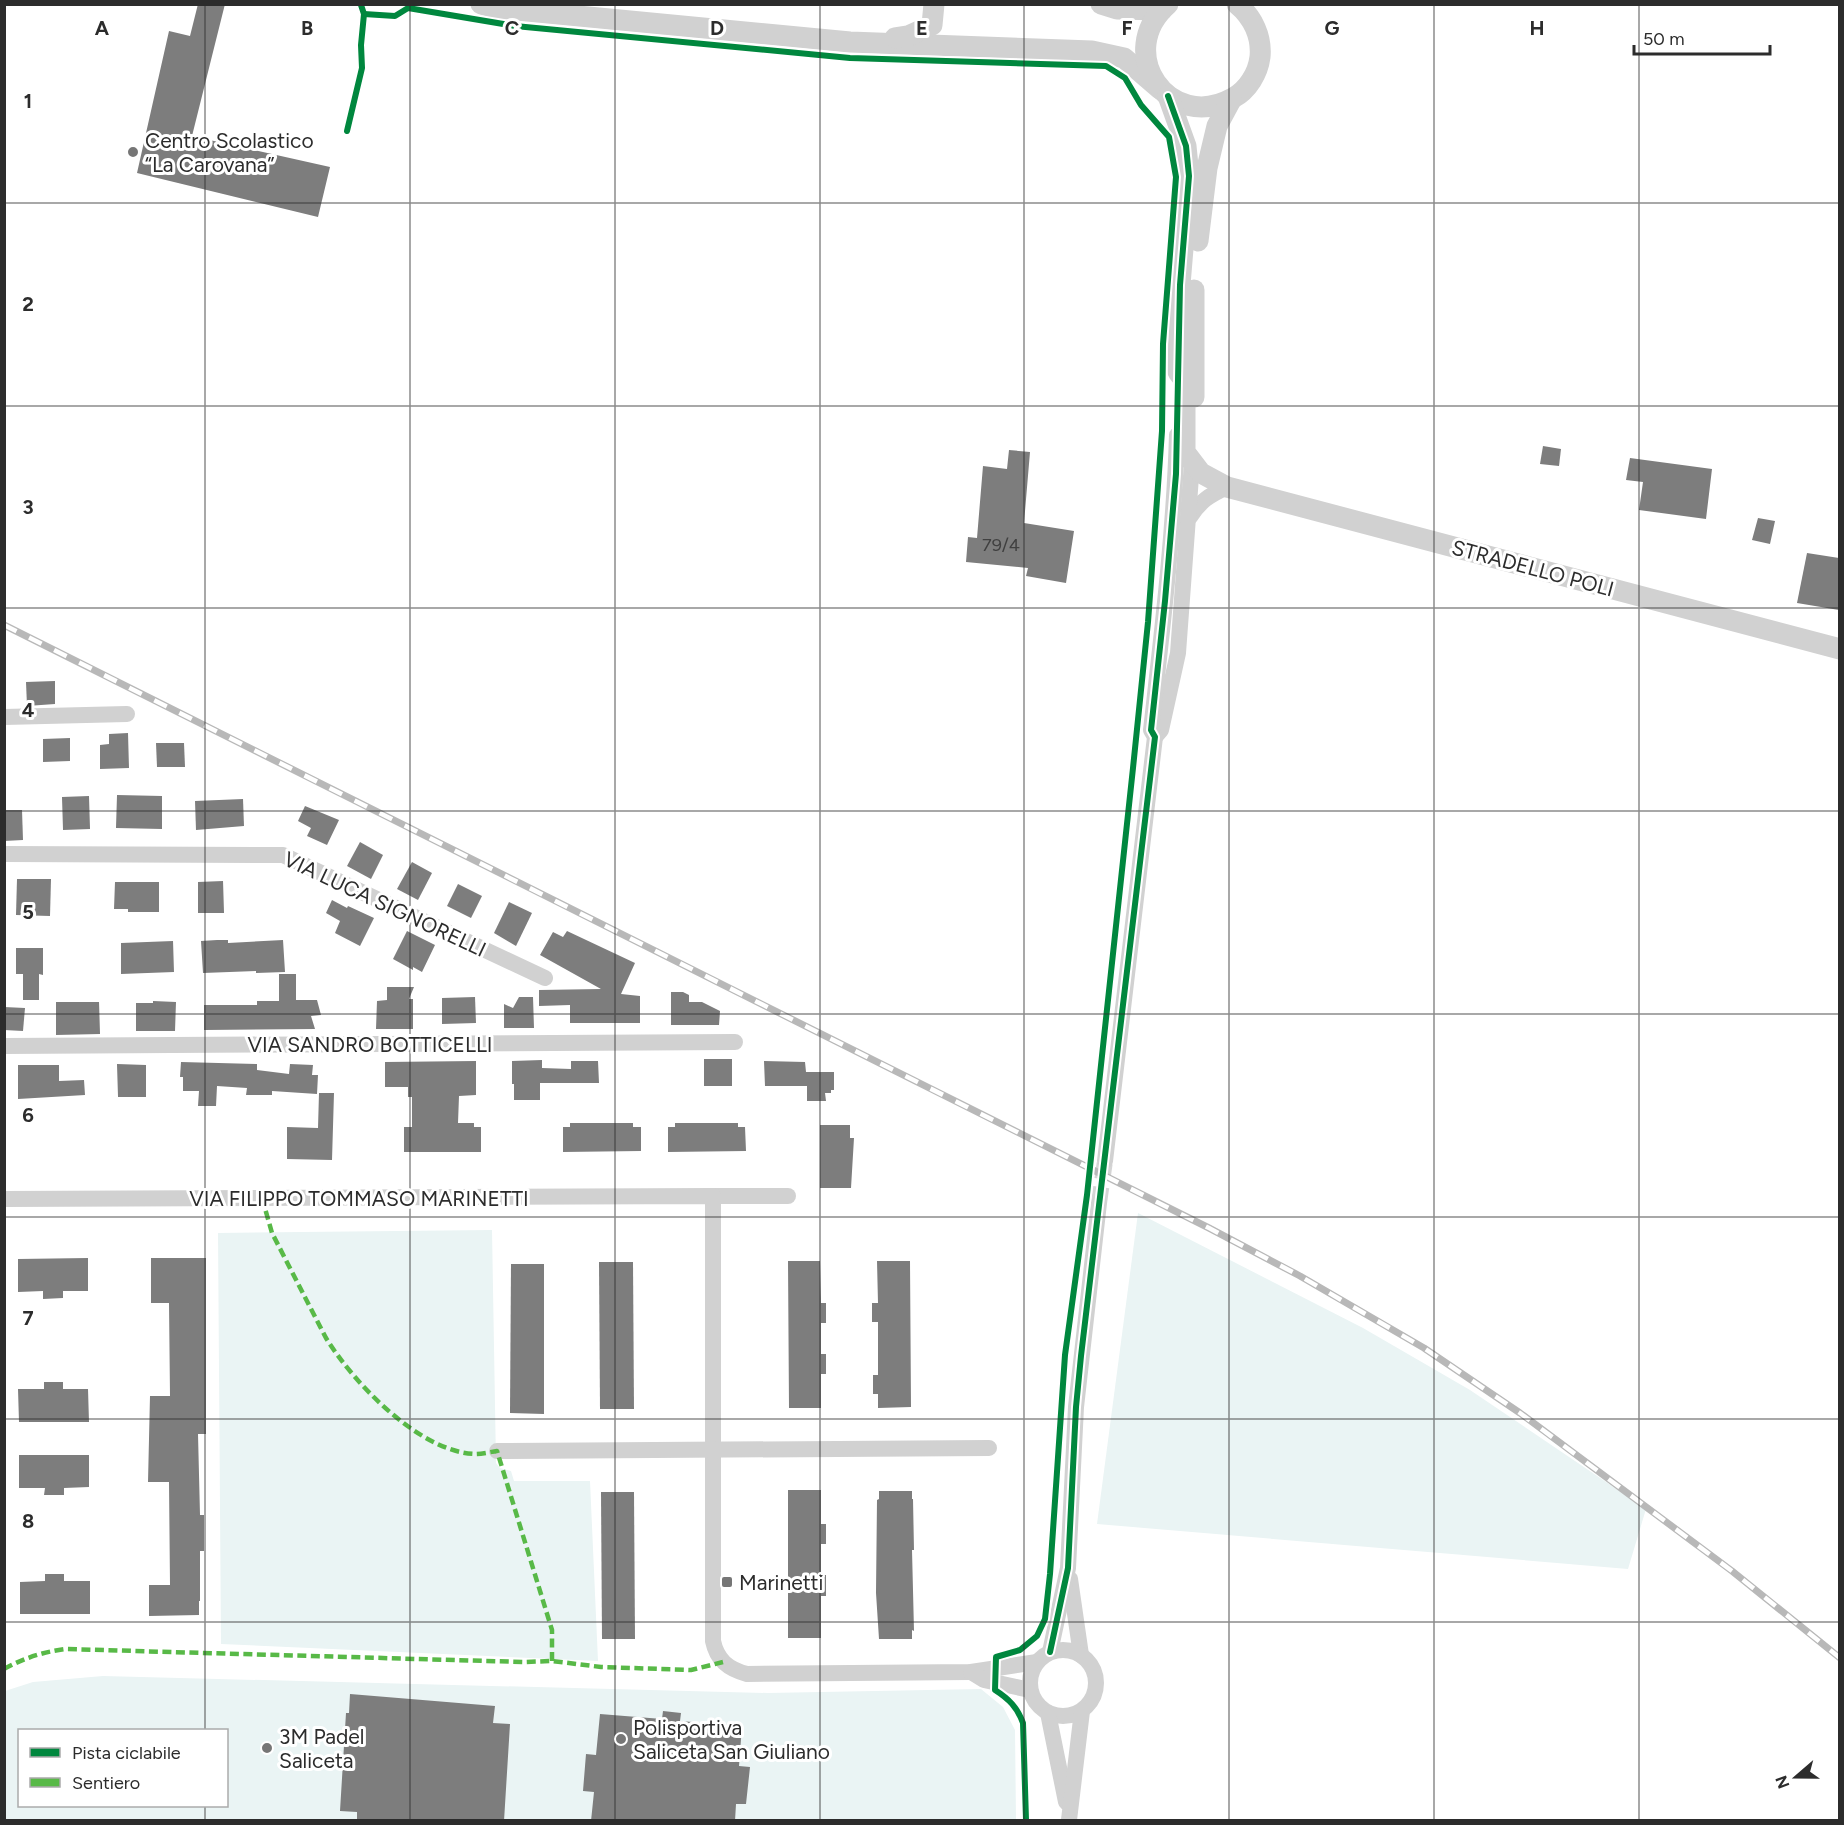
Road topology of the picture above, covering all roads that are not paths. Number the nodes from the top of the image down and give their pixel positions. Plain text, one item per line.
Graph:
1 (481, 4) edge
2 (934, 4) edge
3 (1101, 4) edge
4 (1239, 5) edge
5 (1165, 7) edge
6 (850, 42) junction
7 (1164, 92) junction
8 (1231, 100) junction
9 (1178, 372) junction
10 (1192, 464) junction
11 (1227, 487) junction
12 (1189, 518) junction
13 (1186, 558) junction
14 (1163, 623) junction
15 (1839, 649) edge
16 (127, 714) dead end
17 (4, 717) edge
18 (1155, 737) junction
19 (4, 854) edge
20 (545, 978) dead end
21 (735, 1042) dead end
22 (4, 1046) edge
23 (1105, 1161) tunnel mouth
24 (713, 1196) junction
25 (788, 1196) dead end
26 (4, 1199) edge
27 (1099, 1203) tunnel mouth
28 (989, 1448) dead end
29 (714, 1450) junction
30 (497, 1451) dead end
31 (1068, 1568) junction
32 (1081, 1655) junction
33 (1044, 1657) junction
34 (971, 1672) junction
35 (1030, 1690) junction
36 (1082, 1711) junction
37 (1048, 1713) junction
38 (1070, 1819) edge

1 - 6 street
2 - 6 street
3 - 5 street
4 - 8 street
5 - 7 street
6 - 7 street
7 - 8 street
7 - 9 street
8 - 10 street
9 - 10 street
9 - 14 street
10 - 11 street, STRADELLO POLI
10 - 12 street
11 - 12 street
11 - 15 street, STRADELLO POLI
12 - 13 street
13 - 14 street
13 - 18 street
14 - 18 street
16 - 17 street
18 - 23 street
19 - 20 street, VIA LUCA SIGNORELLI
21 - 22 street, VIA SANDRO BOTTICELLI
24 - 25 street, VIA FILIPPO TOMMASO MARINETTI
24 - 26 street, VIA FILIPPO TOMMASO MARINETTI
24 - 29 street
27 - 31 street
28 - 29 street
29 - 30 street
29 - 34 street
31 - 32 street
31 - 33 street
32 - 33 street
32 - 36 street
33 - 34 street
33 - 35 street
34 - 35 street
35 - 37 street
36 - 37 street
36 - 38 street
37 - 38 street

